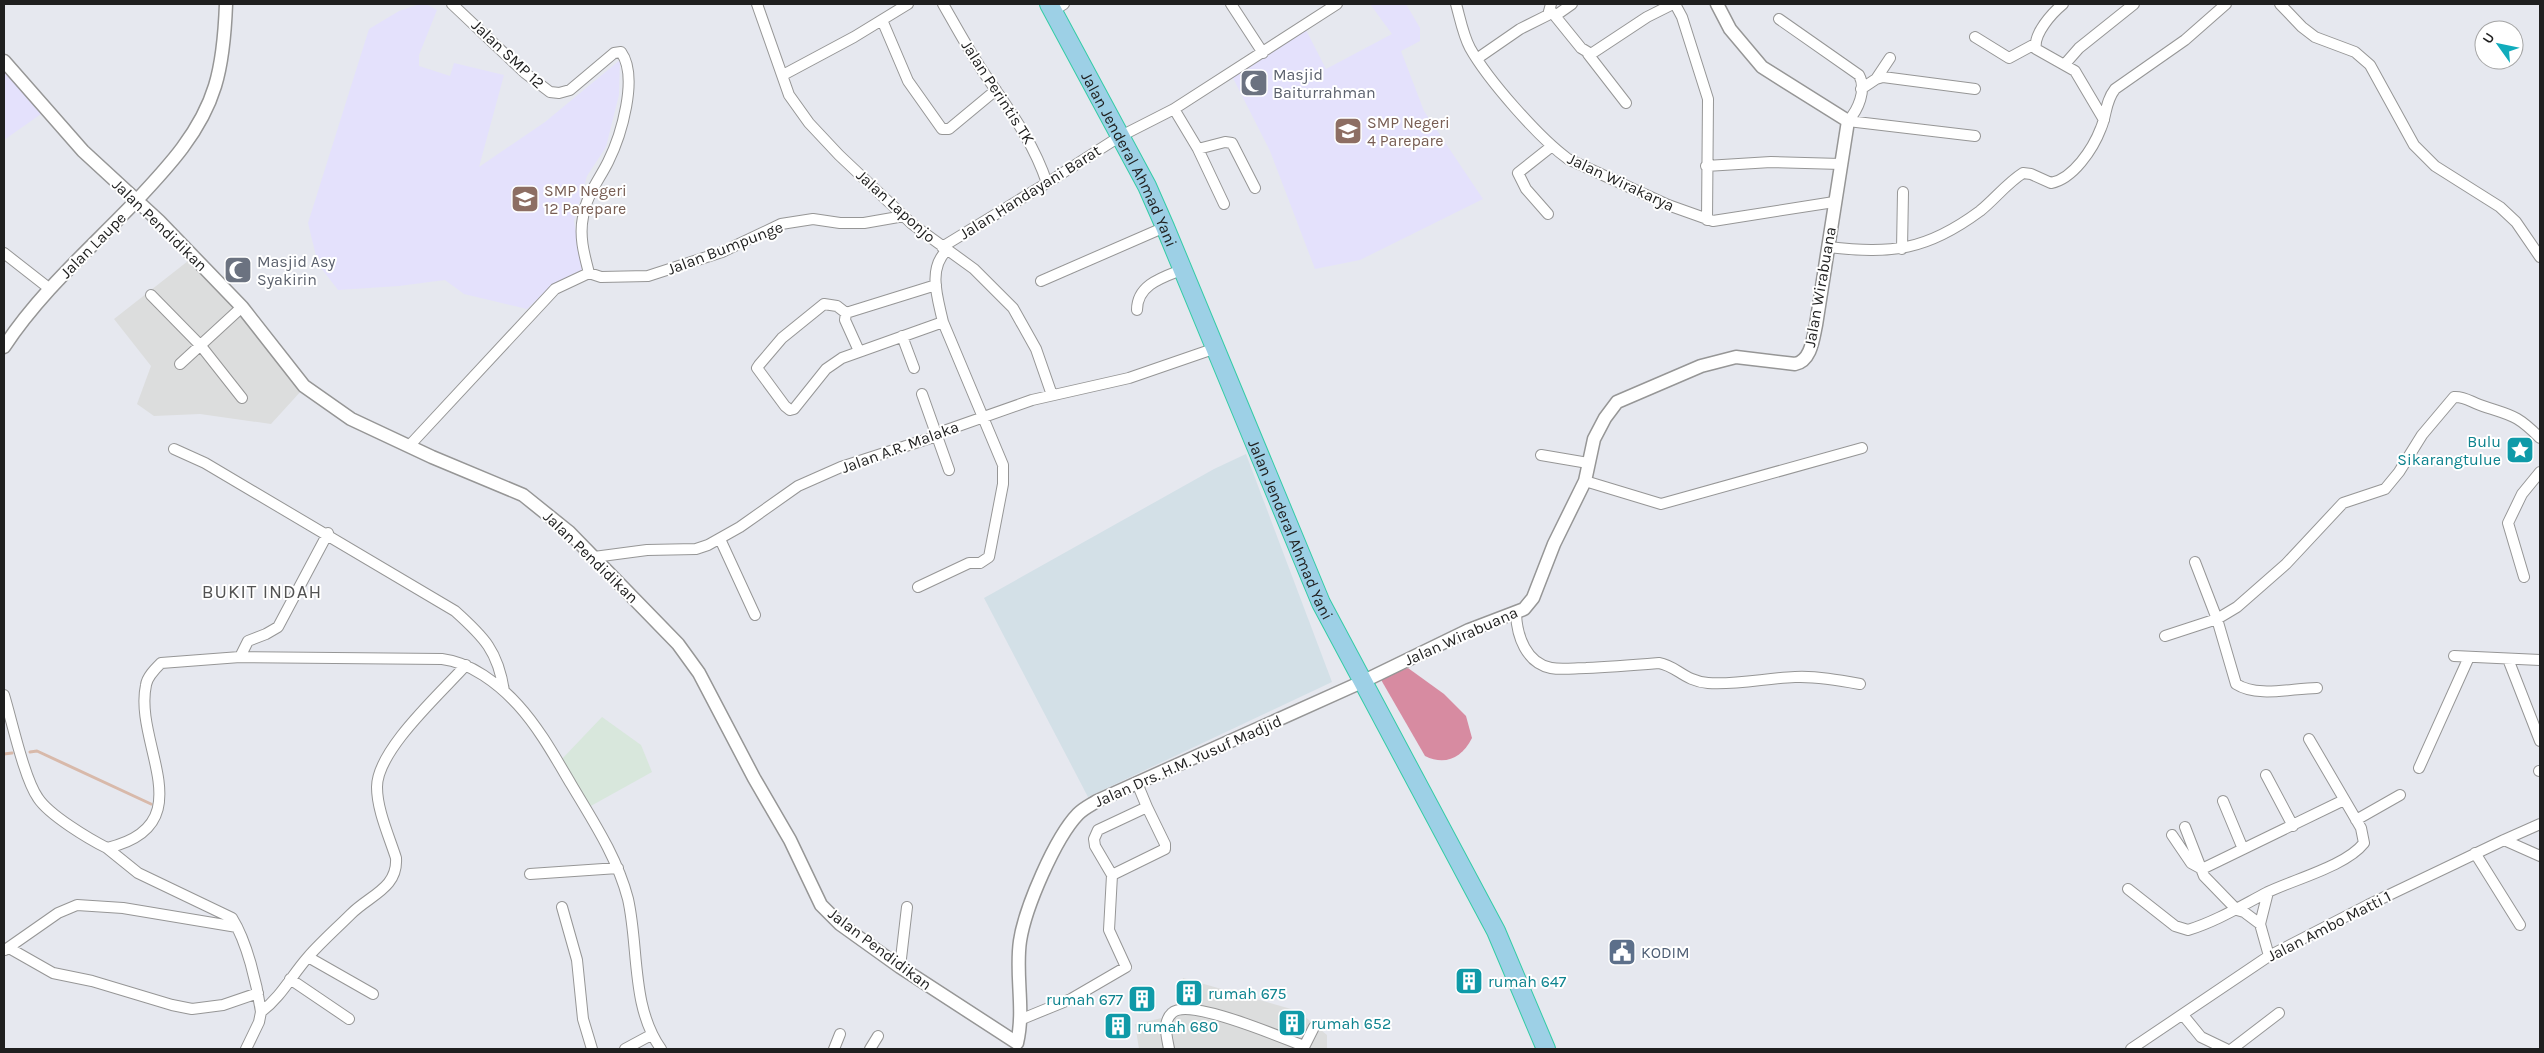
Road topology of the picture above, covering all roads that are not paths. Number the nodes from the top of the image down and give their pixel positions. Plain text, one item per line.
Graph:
1 (226, 4) edge
2 (452, 4) edge
3 (758, 4) edge
4 (908, 4) edge
5 (943, 4) edge
6 (1231, 4) edge
7 (1337, 4) edge
8 (1456, 4) edge
9 (1572, 4) edge
10 (1674, 4) edge
11 (1717, 4) edge
12 (2063, 4) edge
13 (2134, 4) edge
14 (2226, 4) edge
15 (2283, 5) edge
16 (1056, 6) edge
17 (1551, 11) edge
18 (1779, 19) dead end
19 (882, 20) junction
20 (1975, 37) dead end
21 (2035, 44) junction
22 (1263, 53) junction
23 (1588, 54) junction
24 (1478, 58) junction
25 (1890, 58) dead end
26 (4, 61) edge
27 (2065, 64) junction
28 (782, 75) junction
29 (1876, 79) junction
30 (1861, 89) junction
31 (1975, 89) dead end
32 (996, 90) junction
33 (1626, 103) dead end
34 (1174, 109) junction
35 (2104, 120) junction
36 (1848, 121) junction
37 (1975, 136) dead end
38 (1119, 137) junction
39 (1552, 146) junction
40 (1198, 149) junction
41 (1841, 164) junction
42 (1706, 166) junction
43 (1047, 183) junction
44 (1255, 188) dead end
45 (1903, 192) dead end
46 (136, 201) junction
47 (1834, 202) junction
48 (1224, 204) dead end
49 (1548, 214) dead end
50 (904, 216) junction
51 (1707, 220) junction
52 (1165, 227) junction
53 (1828, 247) junction
54 (944, 248) junction
55 (1902, 249) junction
56 (4, 253) edge
57 (2540, 257) edge
58 (1184, 269) junction
59 (589, 273) junction
60 (1041, 281) dead end
61 (936, 285) junction
62 (50, 289) junction
63 (151, 295) dead end
64 (242, 307) junction
65 (1137, 310) dead end
66 (846, 312) junction
67 (943, 322) junction
68 (902, 336) junction
69 (201, 346) junction
70 (4, 347) edge
71 (1216, 348) junction
72 (859, 351) junction
73 (180, 364) dead end
74 (914, 368) dead end
75 (922, 394) dead end
76 (1052, 396) junction
77 (242, 398) dead end
78 (981, 417) junction
79 (937, 436) junction
80 (2540, 438) edge
81 (409, 446) junction
82 (1862, 448) dead end
83 (174, 449) dead end
84 (1541, 454) dead end
85 (1588, 463) junction
86 (949, 470) dead end
87 (2540, 472) edge
88 (1585, 481) junction
89 (328, 534) junction
90 (720, 539) junction
91 (594, 557) junction
92 (2194, 562) dead end
93 (2524, 577) dead end
94 (918, 587) dead end
95 (1516, 614) junction
96 (755, 615) dead end
97 (2217, 619) junction
98 (2166, 636) dead end
99 (2454, 656) dead end
100 (240, 657) junction
101 (2468, 657) junction
102 (2508, 659) junction
103 (2540, 660) edge
104 (466, 665) junction
105 (1364, 682) junction
106 (1860, 684) dead end
107 (2317, 688) dead end
108 (504, 691) junction
109 (4, 695) edge
110 (2309, 739) dead end
111 (2540, 741) edge
112 (2418, 768) dead end
113 (2266, 774) dead end
114 (1137, 783) junction
115 (2400, 795) dead end
116 (2344, 800) junction
117 (2223, 801) dead end
118 (1147, 807) junction
119 (2356, 820) junction
120 (2540, 824) edge
121 (2293, 826) junction
122 (2185, 827) dead end
123 (2172, 835) dead end
124 (2504, 840) junction
125 (107, 848) junction
126 (2243, 849) junction
127 (2475, 853) junction
128 (2540, 856) edge
129 (618, 868) junction
130 (2202, 869) junction
131 (530, 874) dead end
132 (1112, 875) junction
133 (2128, 889) dead end
134 (2268, 892) junction
135 (562, 907) dead end
136 (907, 907) dead end
137 (2237, 910) junction
138 (2260, 924) junction
139 (2520, 925) dead end
140 (237, 927) junction
141 (7, 949) edge
142 (2269, 956) junction
143 (308, 957) junction
144 (900, 967) junction
145 (290, 979) junction
146 (258, 993) junction
147 (373, 994) dead end
148 (261, 1012) junction
149 (2279, 1013) dead end
150 (2183, 1015) junction
151 (1022, 1018) junction
152 (349, 1019) dead end
153 (1314, 1027) dead end
154 (840, 1034) dead end
155 (650, 1035) junction
156 (878, 1036) dead end
157 (1016, 1046) edge
158 (1304, 1048) edge
159 (246, 1049) edge
160 (592, 1049) edge
161 (626, 1049) edge
162 (661, 1049) edge
163 (834, 1049) edge
164 (870, 1049) edge
165 (1168, 1049) edge
166 (1546, 1049) edge
167 (2131, 1049) edge
168 (2226, 1049) edge
169 (2232, 1049) edge

1 - 46 street, Jalan Laupe
2 - 59 street, Jalan SMP 12
3 - 28 street, Jalan Laponjo
4 - 19 street
5 - 32 street, Jalan Perintis TK
6 - 22 street
7 - 22 street, Jalan Handayani Barat
8 - 24 street, Jalan Wirakarya
9 - 17 street
10 - 23 street
10 - 42 street
11 - 36 street
12 - 21 street
13 - 27 street
14 - 35 street
15 - 57 street
16 - 38 highway, Jalan Jenderal Ahmad Yani
17 - 23 street
17 - 24 street
18 - 30 street
19 - 28 street
19 - 32 street
20 - 21 street
21 - 27 street
22 - 34 street, Jalan Handayani Barat
23 - 33 street
24 - 39 street, Jalan Wirakarya
25 - 29 street
26 - 46 street, Jalan Pendidikan
27 - 35 street
28 - 50 street, Jalan Laponjo
29 - 30 street
29 - 31 street
30 - 36 street
32 - 43 street, Jalan Perintis TK
34 - 38 street, Jalan Handayani Barat
34 - 40 street
35 - 55 street
36 - 37 street
36 - 41 street, Jalan Wirabuana
38 - 43 street, Jalan Handayani Barat
38 - 52 highway, Jalan Jenderal Ahmad Yani
39 - 49 street
39 - 51 street, Jalan Wirakarya
40 - 44 street
40 - 48 street
41 - 42 street
41 - 47 street, Jalan Wirabuana
42 - 51 street
43 - 54 street, Jalan Handayani Barat
45 - 55 street
46 - 62 street, Jalan Laupe
46 - 64 street, Jalan Pendidikan
47 - 51 street, Jalan Wirakarya
47 - 53 street, Jalan Wirabuana
50 - 54 street, Jalan Laponjo
50 - 59 street, Jalan Bumpunge
52 - 58 highway, Jalan Jenderal Ahmad Yani
52 - 60 street
53 - 55 street
53 - 85 street, Jalan Wirabuana
54 - 61 street
54 - 76 street, Jalan Laponjo
56 - 62 street
58 - 65 street
58 - 71 highway, Jalan Jenderal Ahmad Yani
59 - 81 street
61 - 66 street
61 - 67 street
62 - 70 street, Jalan Laupe
63 - 69 street
64 - 69 street
64 - 81 street, Jalan Pendidikan
66 - 72 street
66 - 72 street
67 - 68 street
67 - 78 street
68 - 72 street
68 - 74 street
69 - 73 street
69 - 77 street
71 - 76 street, Jalan A.R. Malaka
71 - 105 highway, Jalan Jenderal Ahmad Yani
75 - 79 street
76 - 78 street, Jalan A.R. Malaka
78 - 79 street, Jalan A.R. Malaka
78 - 94 street
79 - 86 street
79 - 90 street, Jalan A.R. Malaka
80 - 97 street
81 - 91 street, Jalan Pendidikan
82 - 88 street
83 - 89 street
84 - 85 street
85 - 88 street, Jalan Wirabuana
87 - 93 street
88 - 95 street, Jalan Wirabuana
89 - 100 street
89 - 108 street
90 - 91 street, Jalan A.R. Malaka
90 - 96 street
91 - 144 street, Jalan Pendidikan
92 - 97 street
95 - 105 street, Jalan Wirabuana
95 - 106 street
97 - 98 street
97 - 107 street
99 - 101 street
100 - 104 street
100 - 125 street
101 - 102 street
101 - 112 street
102 - 103 street
102 - 111 street
104 - 108 street
104 - 143 street
105 - 114 street, Jalan Drs. H.M. Yusuf Madjid
105 - 166 highway, Jalan Jenderal Ahmad Yani
108 - 129 street
109 - 125 street
110 - 116 street
113 - 121 street
114 - 118 street
114 - 151 street, Jalan Drs. H.M. Yusuf Madjid
115 - 119 street
116 - 119 street
116 - 121 street
117 - 126 street
118 - 132 street
118 - 132 street
119 - 134 street
120 - 124 street, Jalan Ambo Matti 1
121 - 126 street
122 - 130 street
123 - 130 street
124 - 127 street, Jalan Ambo Matti 1
124 - 128 street
125 - 140 street
126 - 130 street
127 - 139 street
127 - 142 street, Jalan Ambo Matti 1
129 - 131 street
129 - 155 street
130 - 137 street
132 - 151 street
133 - 137 street
134 - 137 street
134 - 138 street
135 - 160 street
136 - 144 street
137 - 138 street
138 - 142 street
140 - 141 street
140 - 146 street
141 - 146 street
142 - 150 street, Jalan Ambo Matti 1
143 - 145 street
143 - 147 street
144 - 157 street, Jalan Pendidikan
145 - 148 street
145 - 152 street
146 - 148 street
148 - 159 street
149 - 169 street
150 - 167 street, Jalan Ambo Matti 1
150 - 168 street
151 - 157 street, Jalan Drs. H.M. Yusuf Madjid
153 - 158 street
154 - 163 street
155 - 161 street
155 - 162 street
156 - 164 street
158 - 165 street

